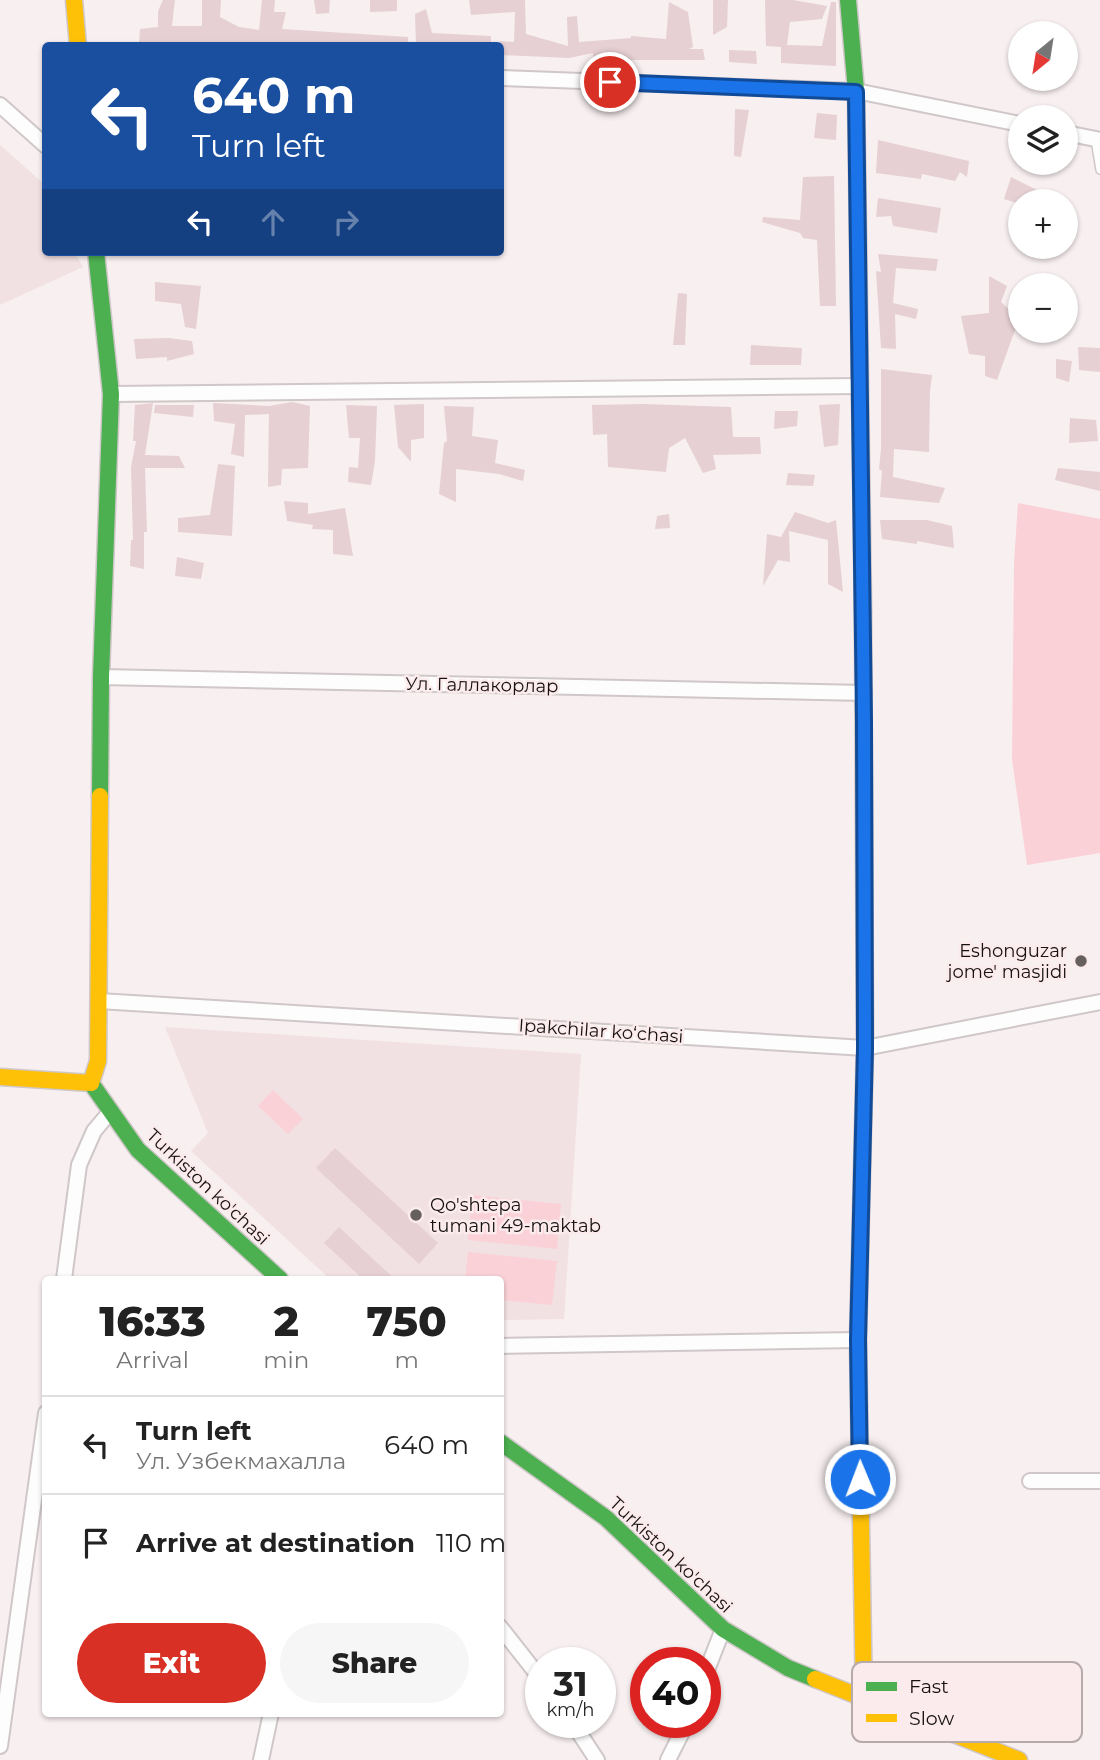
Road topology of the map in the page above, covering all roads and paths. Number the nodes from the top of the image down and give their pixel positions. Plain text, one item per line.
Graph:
1 (74, 0) edge
2 (848, 0) edge
3 (78, 42) edge
4 (504, 78) edge
5 (856, 92) junction
6 (0, 105) edge
7 (1008, 122) edge
8 (1078, 136) edge
9 (1098, 140) edge
10 (42, 142) edge
11 (1100, 170) edge
12 (96, 256) edge
13 (859, 386) junction
14 (111, 394) junction
15 (100, 677) junction
16 (864, 693) junction
17 (99, 1001) junction
18 (1100, 1002) edge
19 (865, 1048) junction
20 (0, 1077) edge
21 (91, 1083) junction
22 (110, 1112) junction
23 (64, 1276) edge
24 (277, 1276) edge
25 (858, 1340) junction
26 (504, 1346) edge
27 (42, 1442) edge
28 (504, 1449) edge
29 (1030, 1481) dead end
30 (1100, 1481) edge
31 (723, 1629) junction
32 (504, 1632) edge
33 (716, 1647) edge
34 (525, 1659) edge
35 (863, 1662) edge
36 (852, 1695) edge
37 (270, 1717) edge
38 (583, 1738) edge
39 (679, 1738) edge
40 (972, 1742) edge
41 (0, 1746) edge
42 (261, 1760) edge
43 (597, 1760) edge
44 (668, 1760) edge
45 (1019, 1760) edge

1 - 3 street
2 - 5 street
4 - 5 street
5 - 7 street
5 - 13 street
6 - 10 street
8 - 9 street
9 - 11 lane
12 - 14 street
13 - 14 street
13 - 16 street
14 - 15 street
15 - 16 street, Ул. Галлакорлар
15 - 17 street
16 - 19 street
17 - 19 street, Ipakchilar koʻchasi
17 - 21 street
18 - 19 street, Ipakchilar koʻchasi
19 - 25 street
20 - 21 street
21 - 22 street, Turkiston ko'chasi
22 - 23 street
22 - 24 street, Turkiston ko'chasi
25 - 26 street
25 - 35 street
27 - 41 street
28 - 31 street, Turkiston ko'chasi
29 - 30 street
31 - 33 street
31 - 36 street, Turkiston ko'chasi
32 - 34 street
37 - 42 street
38 - 43 street
39 - 44 street
40 - 45 street, Turkiston ko'chasi

